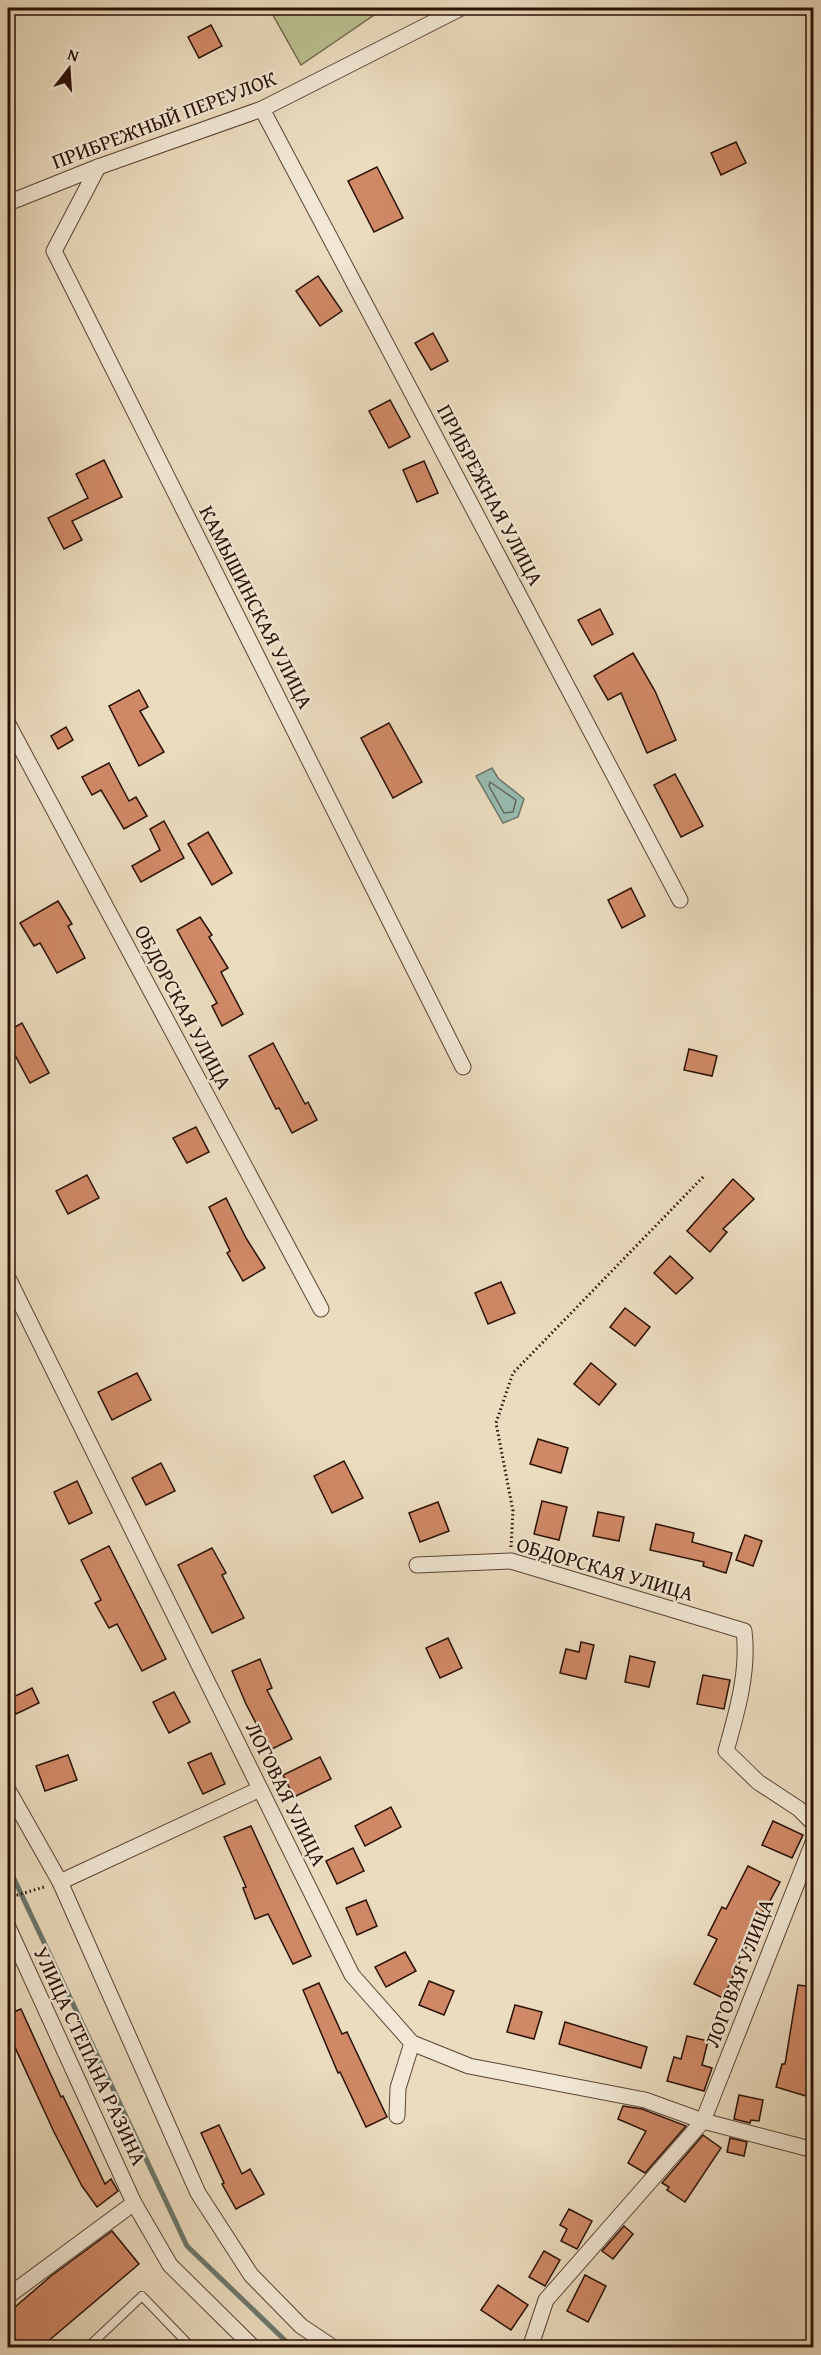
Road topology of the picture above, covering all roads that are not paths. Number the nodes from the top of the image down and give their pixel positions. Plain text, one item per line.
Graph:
1 (461, 8) edge
2 (262, 109) junction
3 (98, 167) junction
4 (8, 202) edge
5 (8, 724) edge
6 (680, 900) dead end
7 (463, 1067) dead end
8 (8, 1278) edge
9 (321, 1309) dead end
10 (417, 1564) dead end
11 (260, 1789) junction
12 (8, 1790) edge
13 (813, 1824) edge
14 (813, 1840) edge
15 (60, 1882) junction
16 (8, 1928) edge
17 (412, 2043) junction
18 (397, 2116) dead end
19 (703, 2121) junction
20 (813, 2150) edge
21 (134, 2202) junction
22 (8, 2296) edge
23 (87, 2348) edge
24 (192, 2348) edge
25 (254, 2348) edge
26 (334, 2348) edge
27 (530, 2348) edge

1 - 2 street, ПРИБРЕЖНЫЙ ПЕРЕУЛОК
2 - 3 street, ПРИБРЕЖНЫЙ ПЕРЕУЛОК
2 - 6 street, ПРИБРЕЖНАЯ УЛИЦА
3 - 4 street, ПРИБРЕЖНЫЙ ПЕРЕУЛОК
3 - 7 street, КАМЫШИНСКАЯ УЛИЦА
5 - 9 street, ОБДОРСКАЯ УЛИЦА
8 - 11 street, ЛОГОВАЯ УЛИЦА
10 - 13 street, ОБДОРСКАЯ УЛИЦА
11 - 15 street
11 - 17 street, ЛОГОВАЯ УЛИЦА
12 - 15 street
14 - 19 street, ЛОГОВАЯ УЛИЦА
15 - 26 street
16 - 21 street, УЛИЦА СТЕПАНА РАЗИНА
17 - 18 street
17 - 19 street, ЛОГОВАЯ УЛИЦА
19 - 20 street, ЛОГОВАЯ УЛИЦА
19 - 27 street, ЛОГОВАЯ УЛИЦА
21 - 22 street
21 - 25 street, УЛИЦА СТЕПАНА РАЗИНА
23 - 24 lane

